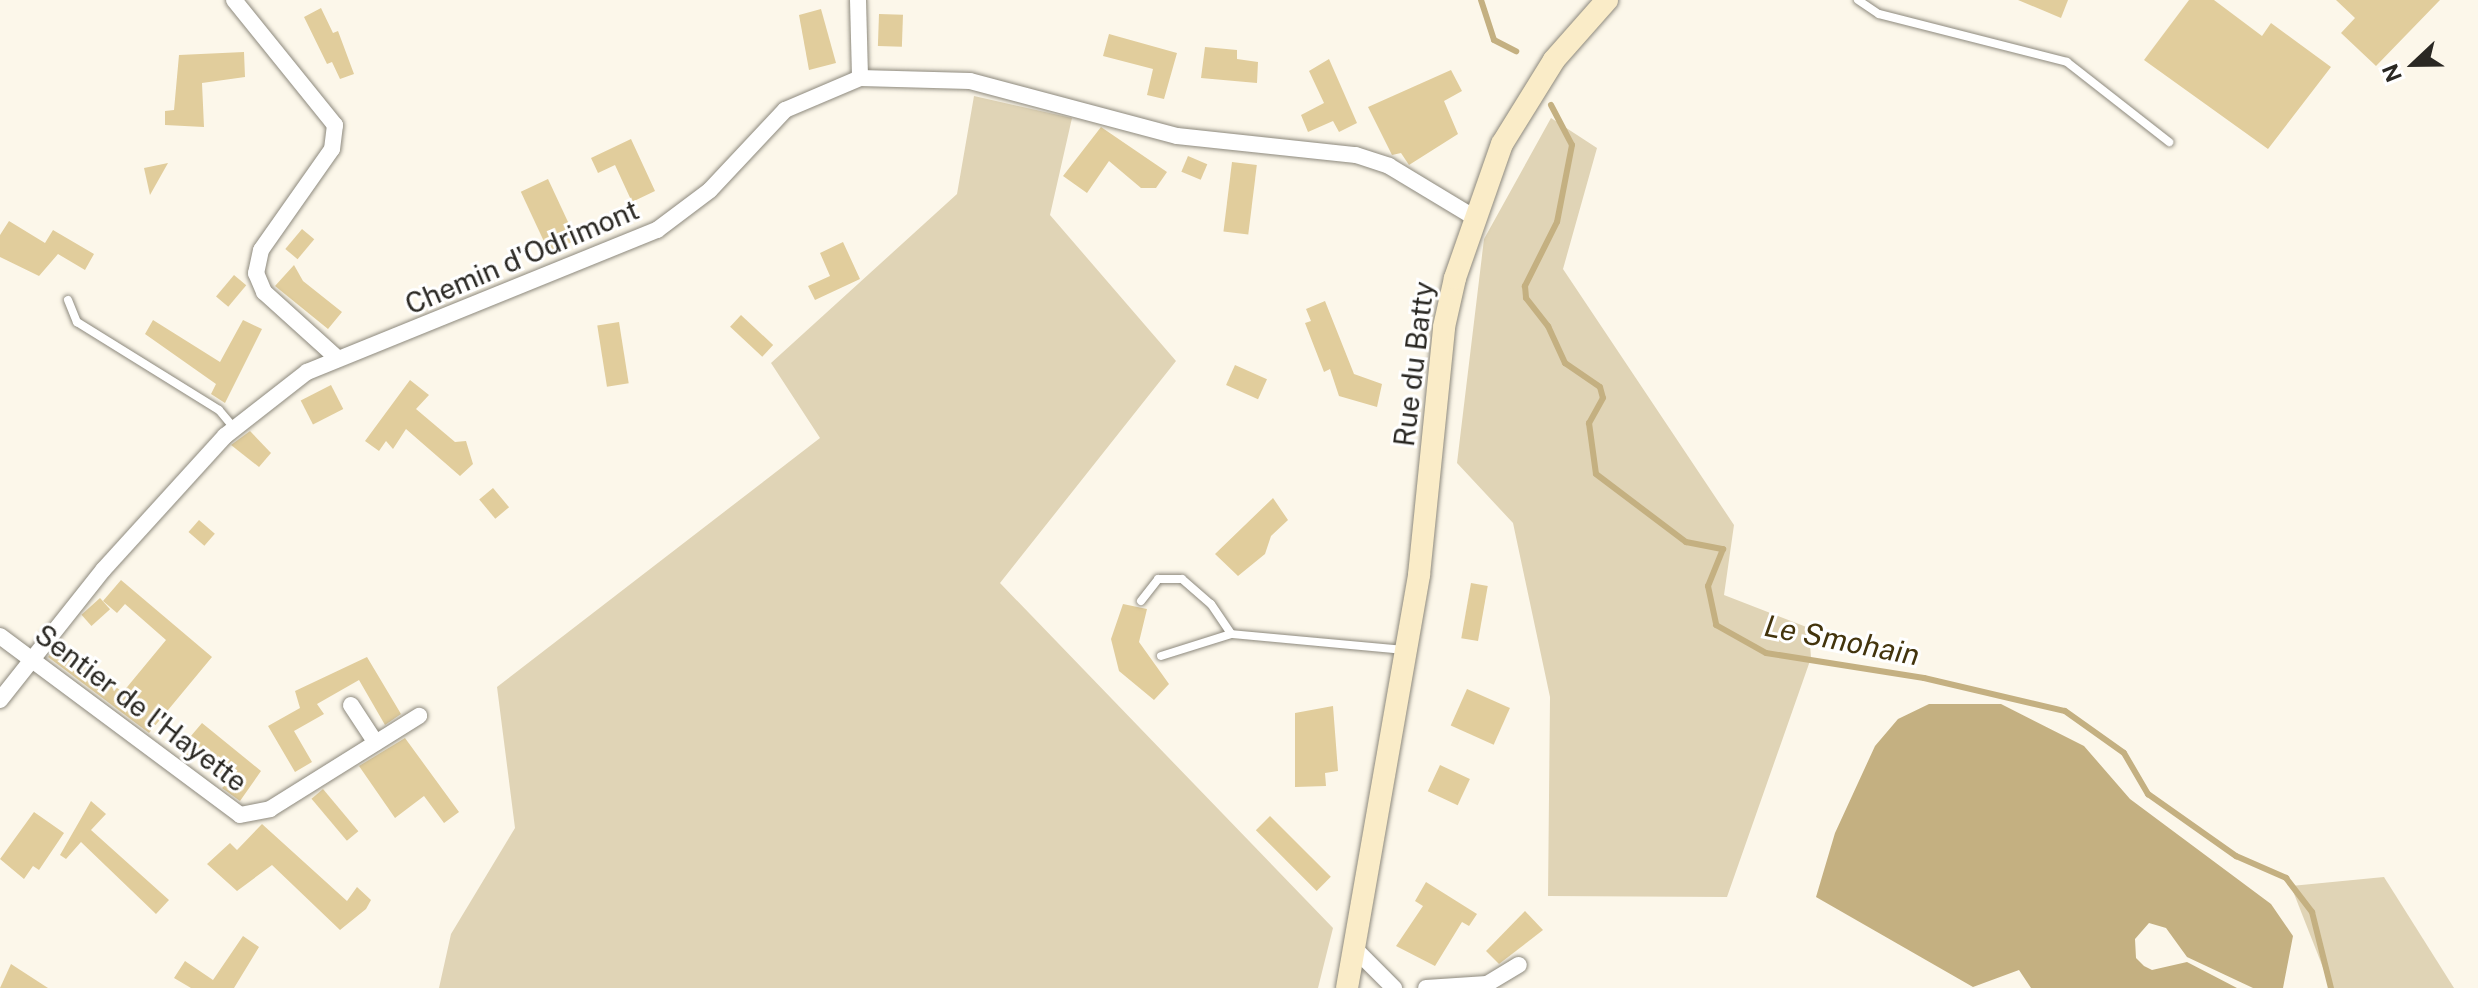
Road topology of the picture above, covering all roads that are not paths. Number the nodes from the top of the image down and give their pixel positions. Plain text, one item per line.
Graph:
1 (234, 0) edge
2 (858, 0) edge
3 (1607, 0) edge
4 (1858, 0) edge
5 (860, 78) junction
6 (2169, 142) dead end
7 (1472, 216) junction
8 (68, 300) dead end
9 (336, 357) junction
10 (235, 429) junction
11 (1141, 601) dead end
12 (1231, 634) junction
13 (0, 636) edge
14 (1408, 650) junction
15 (1161, 656) dead end
16 (35, 659) junction
17 (0, 700) edge
18 (351, 705) dead end
19 (419, 716) dead end
20 (376, 743) junction
21 (1354, 948) junction
22 (1519, 965) dead end
23 (1347, 988) edge
24 (1394, 988) edge
25 (1426, 988) edge

1 - 9 street
2 - 5 street
3 - 7 main road, Rue du Batty
4 - 6 lane
5 - 7 street, Chemin d'Odrimont
5 - 9 street, Chemin d'Odrimont
7 - 14 main road, Rue du Batty
8 - 10 lane
9 - 10 street, Chemin d'Odrimont
10 - 16 street, Chemin d'Odrimont
11 - 12 lane
12 - 14 lane
12 - 15 lane
13 - 16 street, Sentier de l'Hayette
14 - 21 main road, Rue du Batty
16 - 17 street, Chemin d'Odrimont
16 - 20 street, Sentier de l'Hayette
18 - 20 street
19 - 20 street, Sentier de l'Hayette
21 - 23 main road, Rue du Batty
21 - 24 street
22 - 25 street

